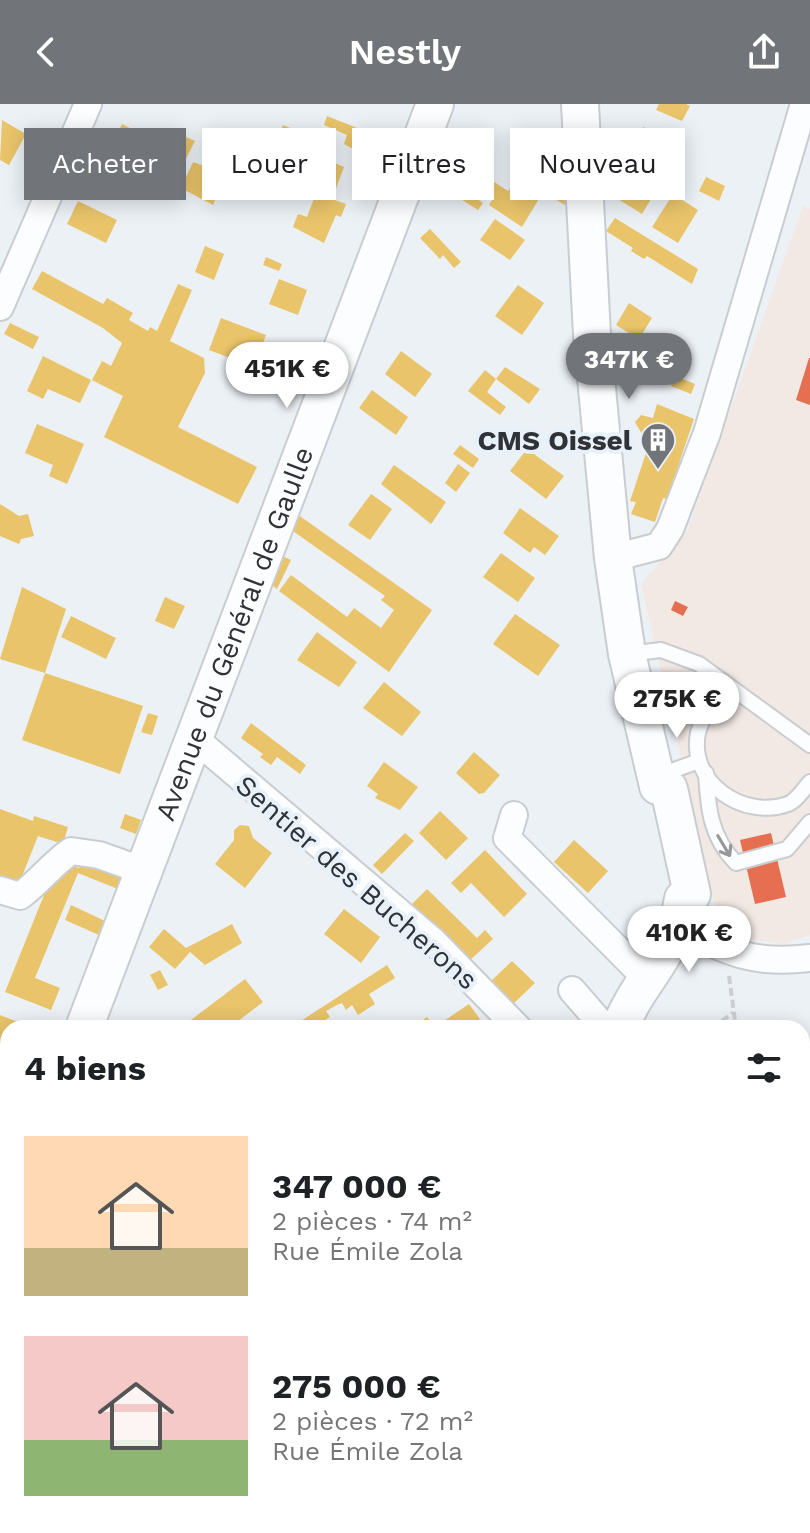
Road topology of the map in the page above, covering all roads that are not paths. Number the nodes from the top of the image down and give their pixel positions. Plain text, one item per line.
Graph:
1 (88, 104) edge
2 (435, 104) edge
3 (580, 104) edge
4 (804, 104) edge
5 (0, 307) edge
6 (613, 558) junction
7 (627, 654) junction
8 (723, 681) junction
9 (194, 738) junction
10 (810, 745) edge
11 (703, 767) junction
12 (657, 782) junction
13 (810, 782) edge
14 (514, 815) dead end
15 (810, 822) edge
16 (141, 870) junction
17 (0, 890) edge
18 (680, 913) junction
19 (810, 958) edge
20 (648, 980) junction
21 (572, 990) dead end
22 (87, 1020) edge
23 (510, 1020) edge
24 (598, 1020) edge
25 (625, 1020) edge

1 - 5 street
2 - 9 main road, Avenue du Général de Gaulle
3 - 6 main road
4 - 6 street
6 - 7 main road
7 - 8 lane
7 - 12 main road
8 - 10 lane
8 - 11 lane
9 - 16 main road, Avenue du Général de Gaulle
9 - 23 street, Sentier des Bucherons
11 - 12 lane
11 - 13 lane
11 -> 15 lane
12 - 18 main road
14 - 20 street
16 - 17 street
16 - 22 main road, Avenue du Général de Gaulle
18 - 19 street
18 - 20 main road
20 - 25 main road
21 - 24 street

